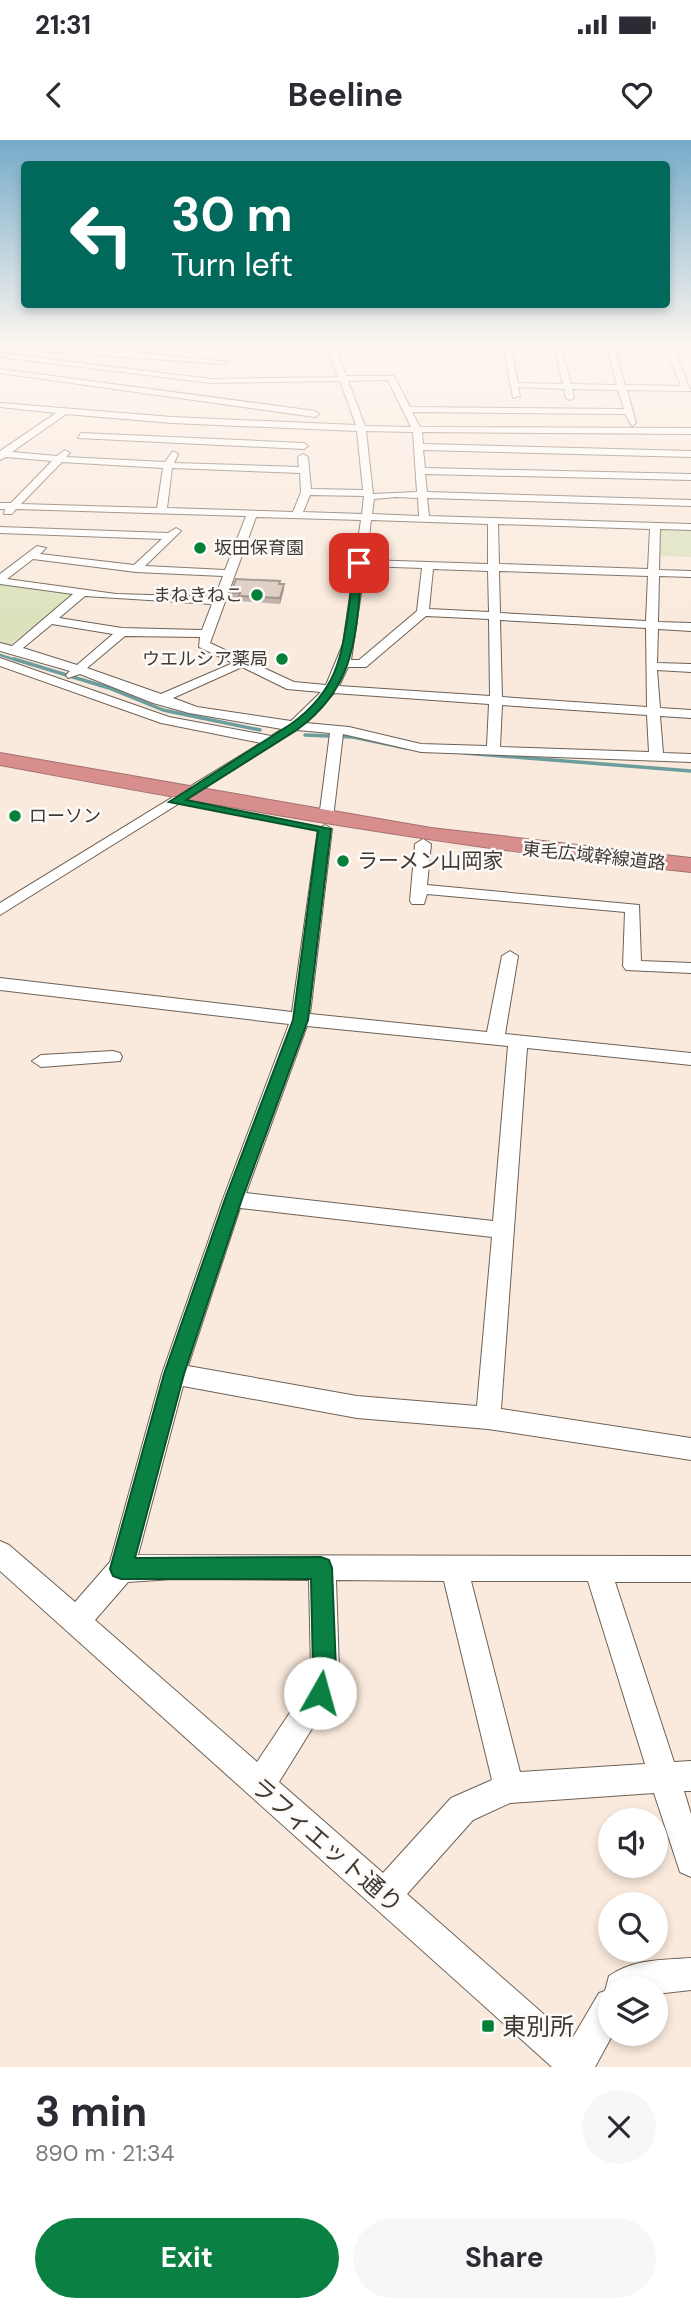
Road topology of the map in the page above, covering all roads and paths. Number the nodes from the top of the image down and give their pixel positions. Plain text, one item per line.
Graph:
1 (29, 436) edge
2 (81, 436) joint
3 (182, 436) edge
4 (316, 436) edge
5 (362, 436) edge
6 (417, 436) edge
7 (535, 436) edge
8 (637, 436) edge
9 (179, 441) junction
10 (304, 446) junction
11 (418, 447) junction
12 (534, 450) junction
13 (131, 451) junction
14 (642, 453) junction
15 (691, 454) edge
16 (1, 455) edge
17 (58, 460) junction
18 (168, 465) junction
19 (303, 470) junction
20 (422, 471) junction
21 (534, 474) junction
22 (652, 477) junction
23 (691, 477) edge
24 (306, 492) junction
25 (369, 495) junction
26 (424, 495) junction
27 (537, 498) junction
28 (662, 502) junction
29 (691, 503) edge
30 (0, 506) edge
31 (13, 506) junction
32 (162, 510) junction
33 (186, 511) junction
34 (252, 513) junction
35 (298, 514) junction
36 (366, 516) junction
37 (424, 518) junction
38 (493, 520) junction
39 (0, 522) edge
40 (542, 522) junction
41 (655, 526) junction
42 (670, 526) junction
43 (691, 527) edge
44 (0, 530) edge
45 (63, 532) junction
46 (173, 536) junction
47 (31, 556) junction
48 (359, 563) junction
49 (428, 565) junction
50 (494, 567) junction
51 (136, 569) junction
52 (653, 572) junction
53 (229, 573) junction
54 (691, 574) edge
55 (0, 580) edge
56 (82, 593) junction
57 (219, 601) junction
58 (423, 612) junction
59 (494, 617) junction
60 (50, 620) junction
61 (651, 626) junction
62 (691, 627) edge
63 (122, 632) junction
64 (206, 634) junction
65 (7, 648) edge
66 (0, 662) edge
67 (345, 663) junction
68 (240, 664) junction
69 (651, 666) junction
70 (691, 668) edge
71 (79, 670) junction
72 (59, 681) junction
73 (333, 689) junction
74 (158, 700) junction
75 (496, 701) junction
76 (654, 711) junction
77 (691, 714) edge
78 (295, 726) junction
79 (337, 730) junction
80 (273, 741) junction
81 (493, 752) junction
82 (656, 756) junction
83 (691, 758) edge
84 (0, 759) edge
85 (0, 769) edge
86 (181, 797) junction
87 (326, 824) junction
88 (423, 844) junction
89 (691, 865) edge
90 (691, 876) edge
91 (0, 910) edge
92 (510, 956) dead end
93 (691, 968) edge
94 (0, 984) edge
95 (300, 1020) junction
96 (495, 1039) junction
97 (518, 1041) junction
98 (113, 1057) dead end
99 (691, 1059) edge
100 (41, 1061) dead end
101 (233, 1199) junction
102 (502, 1230) junction
103 (174, 1374) junction
104 (488, 1418) junction
105 (691, 1449) edge
106 (0, 1554) edge
107 (321, 1568) junction
108 (454, 1568) junction
109 (597, 1568) junction
110 (121, 1569) junction
111 (691, 1569) edge
112 (75, 1623) junction
113 (679, 1778) edge
114 (259, 1785) junction
115 (509, 1788) junction
116 (691, 1861) edge
117 (384, 1896) junction
118 (691, 1974) edge
119 (668, 1976) edge
120 (598, 2028) edge
121 (577, 2066) edge

1 - 16 street
2 - 13 street
2 - 17 street
3 - 9 street
4 - 10 street
5 - 25 street
6 - 11 street
7 - 12 street
8 - 14 street
9 - 10 street
9 - 13 street
9 - 18 street
10 - 19 street
11 - 12 street
11 - 20 street
12 - 14 street
12 - 21 street
13 - 17 street
13 - 18 street
14 - 15 street
14 - 22 street
16 - 17 street
17 - 31 street
18 - 19 street
18 - 32 street
19 - 24 street
20 - 21 street
20 - 26 street
21 - 22 street
21 - 27 street
22 - 23 street
22 - 28 street
24 - 25 street
24 - 35 street
25 - 26 street
25 - 36 street
26 - 27 street
26 - 37 street
27 - 28 street
27 - 40 street
28 - 29 street
28 - 42 street
30 - 31 street
31 - 32 street
31 - 39 street
32 - 33 street
33 - 34 street
33 - 46 street
34 - 35 street
34 - 53 street
35 - 36 street
36 - 37 street
36 - 48 street
37 - 38 street
38 - 40 street
38 - 50 street
40 - 41 street
41 - 42 street
41 - 52 street
42 - 43 street
44 - 45 street
45 - 46 street
45 - 47 street
46 - 51 street
47 - 51 street
47 - 55 street
48 - 49 street
48 - 67 street
49 - 50 street
49 - 58 street
50 - 52 street
50 - 59 street
51 - 53 street
52 - 54 street
52 - 61 street
53 - 57 street
55 - 56 street
56 - 57 street
56 - 60 street
57 - 64 street
58 - 59 street
58 - 67 street
59 - 61 street
59 - 75 street
60 - 63 street
60 - 65 street
61 - 62 street
61 - 69 street
63 - 64 street
63 - 71 street
64 - 68 street
65 - 71 street
66 - 72 street
67 - 73 street
68 - 73 street
68 - 74 street
69 - 70 street
69 - 76 street
71 - 72 street
71 - 74 street
72 - 80 street
73 - 75 street
73 - 78 street
74 - 78 street
75 - 76 street
75 - 81 street
76 - 77 street
76 - 82 street
78 - 79 street
78 - 80 street
79 - 81 street
79 - 87 street
80 - 86 street
81 - 82 street
82 - 83 street
84 - 86 highway, 東毛広域幹線道路
85 - 86 highway, 東毛広域幹線道路
86 - 87 highway, 東毛広域幹線道路
86 - 91 street
87 - 88 highway, 東毛広域幹線道路
87 - 89 highway, 東毛広域幹線道路
87 - 95 street
88 - 90 highway, 東毛広域幹線道路
88 - 93 street
92 - 96 street
94 - 95 street
95 - 96 street
95 - 101 street
96 - 97 street
97 - 99 street
97 - 102 street
98 - 100 street
101 - 102 street
101 - 103 street
102 - 104 street
103 - 104 street
103 - 110 street
104 - 105 street
106 - 112 street, ラフィエット通り
107 - 108 street
107 - 110 street
107 - 114 street
108 - 109 street
108 - 115 street
109 - 111 street
109 - 113 street
110 - 112 street
112 - 114 street, ラフィエット通り
113 - 115 street
113 - 116 street
114 - 117 street, ラフィエット通り
115 - 117 street
117 - 121 street, ラフィエット通り
118 - 119 street
120 - 121 street

